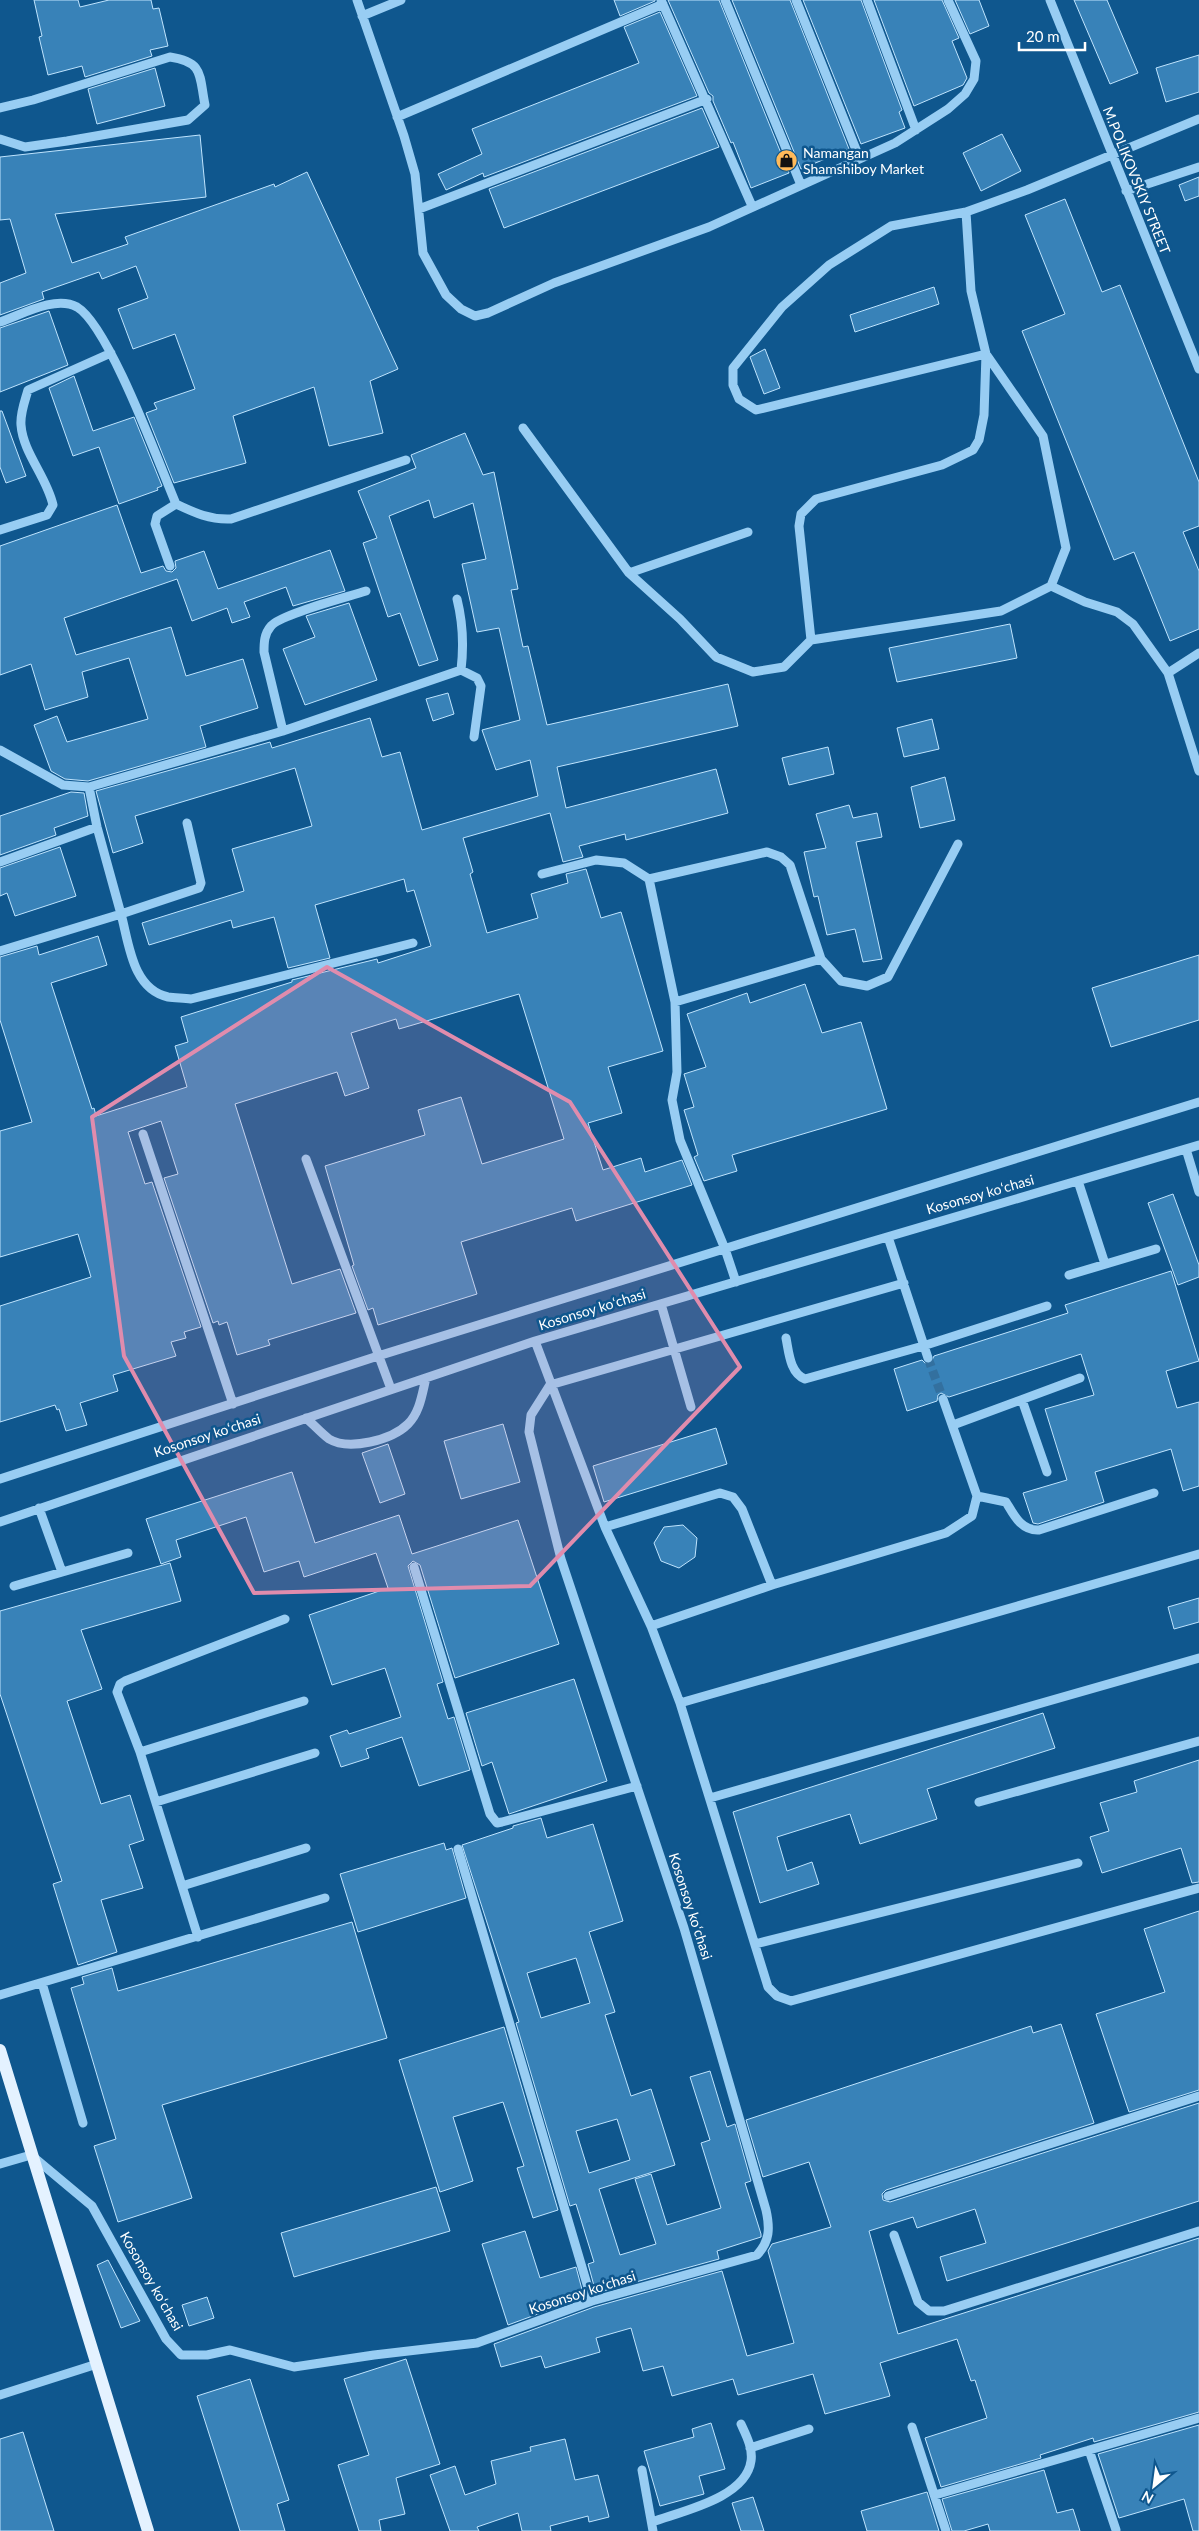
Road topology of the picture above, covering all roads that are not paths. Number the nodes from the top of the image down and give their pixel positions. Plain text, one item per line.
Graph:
1 (357, 0) edge
2 (401, 0) edge
3 (725, 0) edge
4 (796, 0) edge
5 (867, 0) edge
6 (948, 0) edge
7 (1050, 0) edge
8 (662, 2) edge
9 (362, 16) junction
10 (707, 99) junction
11 (0, 108) edge
12 (397, 117) junction
13 (1199, 119) edge
14 (916, 130) junction
15 (0, 139) edge
16 (1112, 155) junction
17 (859, 158) junction
18 (1199, 167) edge
19 (802, 185) junction
20 (1126, 191) junction
21 (752, 206) junction
22 (419, 209) junction
23 (966, 212) junction
24 (0, 322) edge
25 (112, 353) junction
26 (986, 354) junction
27 (1199, 369) edge
28 (523, 428) dead end
29 (406, 460) dead end
30 (176, 504) junction
31 (0, 530) edge
32 (748, 532) dead end
33 (170, 566) dead end
34 (629, 573) junction
35 (1051, 586) junction
36 (366, 591) dead end
37 (456, 599) dead end
38 (811, 640) junction
39 (1199, 652) edge
40 (461, 670) junction
41 (1168, 673) junction
42 (283, 730) junction
43 (474, 737) dead end
44 (0, 750) edge
45 (1199, 771) edge
46 (89, 787) junction
47 (187, 823) dead end
48 (97, 827) junction
49 (958, 844) dead end
50 (0, 862) edge
51 (542, 874) dead end
52 (649, 879) junction
53 (120, 914) junction
54 (412, 943) dead end
55 (0, 951) edge
56 (821, 959) junction
57 (675, 1002) junction
58 (1199, 1102) edge
59 (143, 1134) dead end
60 (1199, 1145) edge
61 (1186, 1149) junction
62 (306, 1159) dead end
63 (1078, 1181) junction
64 (1199, 1192) edge
65 (888, 1237) junction
66 (1156, 1248) dead end
67 (725, 1249) junction
68 (1104, 1264) junction
69 (1069, 1275) dead end
70 (736, 1282) junction
71 (904, 1283) junction
72 (661, 1304) junction
73 (1047, 1306) dead end
74 (786, 1338) dead end
75 (535, 1341) junction
76 (924, 1346) junction
77 (674, 1349) junction
78 (378, 1356) junction
79 (928, 1358) tunnel mouth
80 (426, 1378) junction
81 (1080, 1378) dead end
82 (550, 1385) junction
83 (391, 1389) junction
84 (943, 1399) tunnel mouth
85 (1022, 1400) junction
86 (233, 1404) junction
87 (691, 1407) dead end
88 (306, 1418) junction
89 (953, 1425) junction
90 (1047, 1472) dead end
91 (0, 1479) edge
92 (1154, 1493) dead end
93 (977, 1496) junction
94 (39, 1508) junction
95 (0, 1522) edge
96 (605, 1527) junction
97 (128, 1553) dead end
98 (1199, 1554) edge
99 (414, 1566) dead end
100 (62, 1572) junction
101 (14, 1586) dead end
102 (772, 1586) junction
103 (285, 1619) dead end
104 (651, 1626) junction
105 (1199, 1658) edge
106 (304, 1701) dead end
107 (680, 1703) junction
108 (1199, 1741) edge
109 (140, 1752) junction
110 (314, 1753) dead end
111 (637, 1786) junction
112 (710, 1798) junction
113 (156, 1802) junction
114 (979, 1802) dead end
115 (306, 1848) dead end
116 (458, 1849) dead end
117 (1078, 1864) dead end
118 (182, 1886) junction
119 (1199, 1888) edge
120 (325, 1898) dead end
121 (198, 1938) junction
122 (755, 1944) junction
123 (42, 1983) junction
124 (0, 1995) edge
125 (0, 2050) edge
126 (1199, 2096) edge
127 (83, 2123) dead end
128 (31, 2155) junction
129 (0, 2164) edge
130 (888, 2196) dead end
131 (1199, 2230) edge
132 (894, 2235) dead end
133 (592, 2301) junction
134 (97, 2364) junction
135 (0, 2395) edge
136 (1199, 2418) edge
137 (741, 2424) dead end
138 (912, 2427) dead end
139 (809, 2429) dead end
140 (750, 2448) junction
141 (1089, 2450) junction
142 (642, 2470) dead end
143 (935, 2495) junction
144 (653, 2526) edge
145 (1116, 2530) dead end
146 (148, 2531) edge
147 (946, 2531) edge

1 - 9 street
2 - 9 street
3 - 19 street
4 - 17 street
5 - 14 street
6 - 14 street
7 - 16 street, M.POLIKOVSKIY STREET
8 - 10 street
8 - 12 street
9 - 12 street
10 - 21 street
10 - 22 street
11 - 15 street
12 - 22 street
13 - 16 street
14 - 17 street
16 - 20 street, M.POLIKOVSKIY STREET
16 - 23 street
17 - 19 street
18 - 20 street
19 - 21 street
20 - 27 street, M.POLIKOVSKIY STREET
21 - 22 street
23 - 26 street
23 - 26 street
24 - 25 street
25 - 30 street
25 - 31 street
26 - 35 street
26 - 38 street
28 - 34 street
29 - 30 street
30 - 33 street
32 - 34 street
34 - 38 street
35 - 38 street
35 - 41 street
36 - 42 street
37 - 40 street
39 - 41 street
40 - 42 street
40 - 43 street
41 - 45 street
42 - 46 street
44 - 46 street
46 - 48 street
47 - 53 street
48 - 50 street
48 - 53 street
49 - 56 street
51 - 52 street
52 - 56 street
52 - 57 street
53 - 54 street
53 - 55 street
56 - 57 street
57 - 67 street
58 - 67 street, Kosonsoy koʻchasi
59 - 86 street
60 - 61 street, Kosonsoy koʻchasi
61 - 63 street, Kosonsoy koʻchasi
61 - 64 street
62 - 78 street
63 - 65 street, Kosonsoy koʻchasi
63 - 68 street
65 - 70 street, Kosonsoy koʻchasi
65 - 71 street
66 - 68 street
67 - 70 street
67 - 78 street, Kosonsoy koʻchasi
68 - 69 street
70 - 72 street, Kosonsoy koʻchasi
71 - 76 street
71 - 77 street
72 - 75 street, Kosonsoy koʻchasi
72 - 77 street
73 - 76 street
74 - 76 street
75 - 80 street, Kosonsoy koʻchasi
75 - 82 street
76 - 79 street
77 - 82 street
77 - 87 street
78 - 83 street
78 - 86 street, Kosonsoy koʻchasi
80 - 83 street, Kosonsoy koʻchasi
80 - 88 street
81 - 85 street
82 - 96 street
82 - 111 street, Kosonsoy koʻchasi
83 - 88 street, Kosonsoy koʻchasi
84 - 89 street
85 - 89 street
85 - 90 street
86 - 91 street, Kosonsoy koʻchasi
88 - 94 street, Kosonsoy koʻchasi
89 - 93 street
92 - 93 street
93 - 102 street
94 - 95 street, Kosonsoy koʻchasi
94 - 100 street
96 - 102 street
96 - 104 street
97 - 100 street
98 - 107 street
99 - 111 street
100 - 101 street
102 - 104 street
103 - 109 street
104 - 107 street
105 - 112 street
106 - 109 street
107 - 112 street
108 - 114 street
109 - 113 street
110 - 113 street
111 - 133 street, Kosonsoy koʻchasi
112 - 122 street
113 - 118 street
115 - 118 street
116 - 133 street
117 - 122 street
118 - 121 street
119 - 122 street
120 - 121 street
121 - 123 street
123 - 124 street
123 - 127 street
125 - 128 main road
126 - 130 street
128 - 129 street
128 - 133 street, Kosonsoy koʻchasi
128 - 134 main road
131 - 132 street
134 - 135 street
134 - 146 main road
136 - 141 street
137 - 140 street
138 - 143 street
139 - 140 street
140 - 144 street
141 - 143 street
141 - 145 street
142 - 144 street
143 - 147 street

